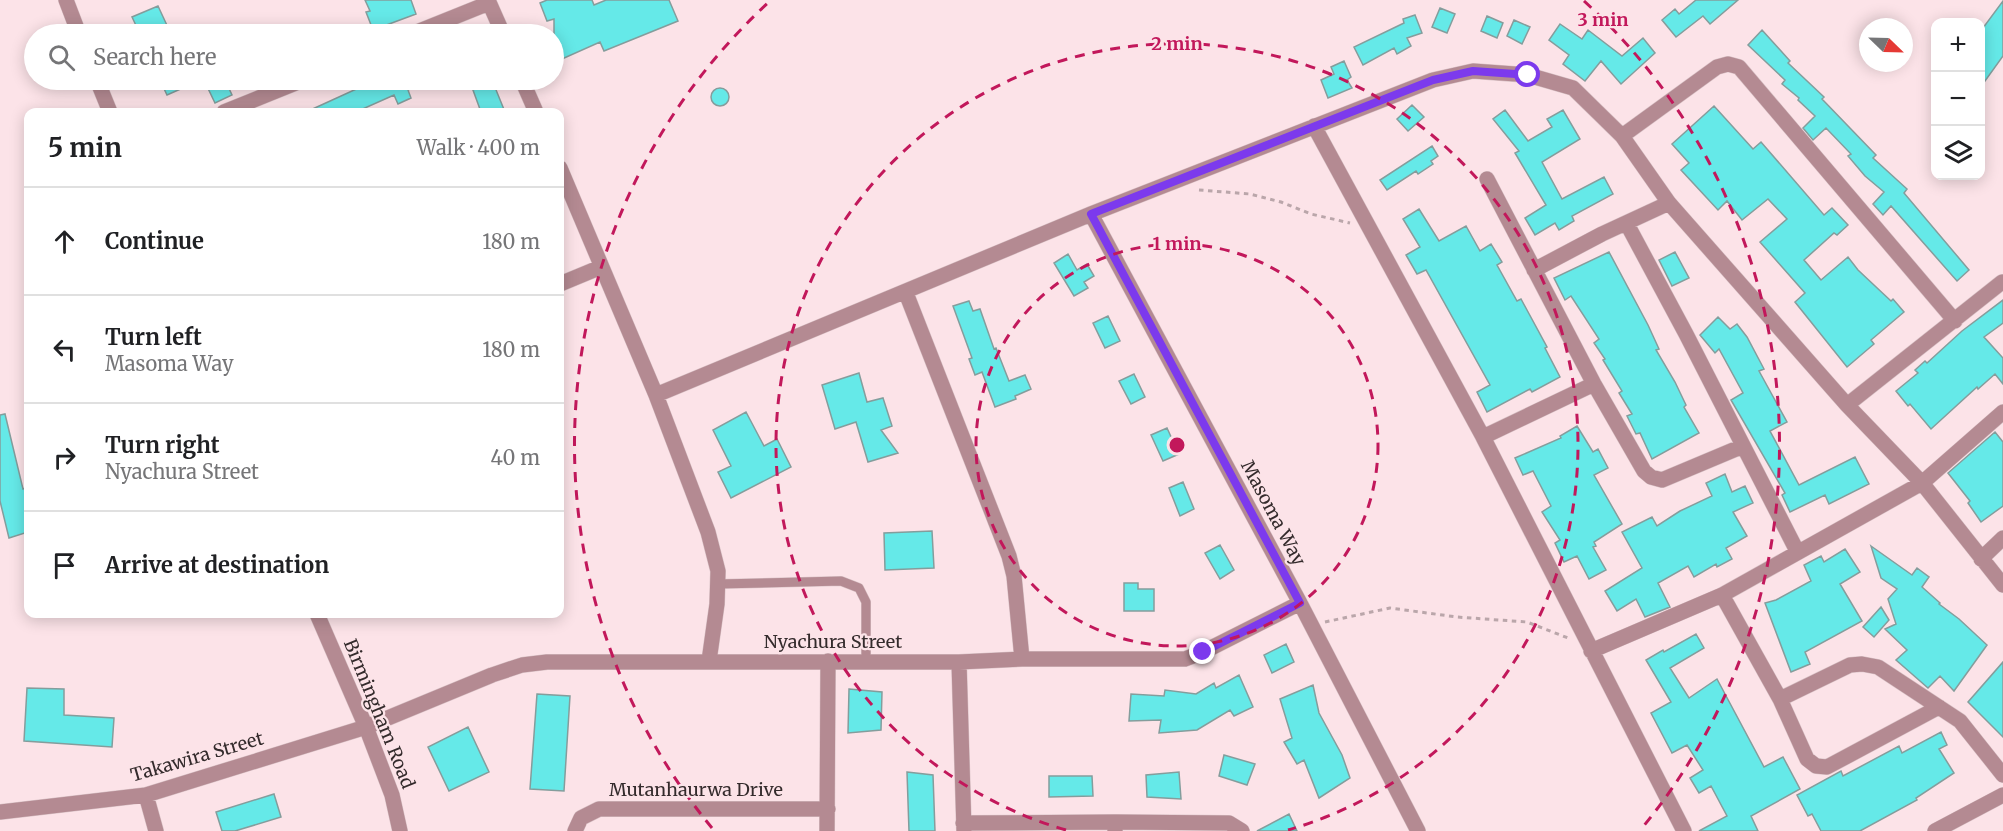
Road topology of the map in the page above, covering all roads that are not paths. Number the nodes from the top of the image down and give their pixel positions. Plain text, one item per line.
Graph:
1 (66, 0) edge
2 (488, 1) edge
3 (75, 24) edge
4 (435, 24) edge
5 (498, 24) edge
6 (101, 90) edge
7 (278, 90) edge
8 (526, 90) edge
9 (108, 108) edge
10 (234, 108) edge
11 (534, 108) edge
12 (1314, 126) junction
13 (1622, 135) junction
14 (564, 177) edge
15 (1486, 179) dead end
16 (1669, 203) junction
17 (1091, 214) junction
18 (1627, 224) junction
19 (602, 267) junction
20 (1534, 270) junction
21 (564, 282) edge
22 (2002, 282) edge
23 (906, 293) junction
24 (1955, 321) junction
25 (1594, 384) junction
26 (656, 395) junction
27 (1848, 405) junction
28 (2003, 412) edge
29 (1483, 437) junction
30 (1743, 446) junction
31 (1922, 483) junction
32 (2003, 538) edge
33 (1797, 551) junction
34 (1981, 559) junction
35 (718, 584) junction
36 (2003, 585) edge
37 (1722, 595) junction
38 (1300, 603) junction
39 (319, 618) edge
40 (1591, 651) junction
41 (1022, 659) junction
42 (709, 661) junction
43 (828, 661) junction
44 (866, 661) junction
45 (959, 662) junction
46 (1780, 699) junction
47 (1939, 706) junction
48 (366, 727) junction
49 (2003, 775) edge
50 (146, 795) junction
51 (2003, 795) edge
52 (828, 809) junction
53 (0, 812) edge
54 (1115, 826) edge
55 (964, 827) edge
56 (156, 831) edge
57 (400, 831) edge
58 (575, 831) edge
59 (827, 831) edge
60 (1242, 831) edge
61 (1418, 831) edge
62 (1684, 831) edge
63 (1935, 831) edge

1 - 3 street
2 - 4 street
2 - 5 street
6 - 9 street
7 - 10 street
8 - 11 street
12 - 13 street
12 - 17 street
12 - 29 street
13 - 16 street
13 - 24 street
14 - 19 street
15 - 20 street
16 - 18 street
16 - 27 street
17 - 23 street
17 - 38 street, Masoma Way
18 - 20 street
18 - 30 street
19 - 21 street
19 - 26 street
20 - 25 street
22 - 24 street
23 - 26 street
23 - 41 street
24 - 27 street
25 - 29 street
25 - 30 street
26 - 35 street
27 - 31 street
28 - 31 street
29 - 40 street
30 - 33 street
31 - 33 street
31 - 34 street
32 - 34 street
33 - 37 street
34 - 36 street
35 - 42 street
35 - 44 lane
37 - 40 street
37 - 46 street
38 - 41 street, Nyachura Street
38 - 61 street, Masoma Way
39 - 48 street, Birmingham Road
40 - 62 street
41 - 45 street, Nyachura Street
42 - 43 street, Nyachura Street
42 - 48 street, Nyachura Street
43 - 44 street, Nyachura Street
43 - 52 street
44 - 45 street, Nyachura Street
45 - 55 street
46 - 47 street
46 - 47 street
47 - 49 street
48 - 50 street, Takawira Street
48 - 57 street, Birmingham Road
50 - 53 street, Takawira Street
50 - 56 street
51 - 63 street
52 - 58 street, Mutanhaurwa Drive
52 - 59 street
54 - 55 street
54 - 60 street

